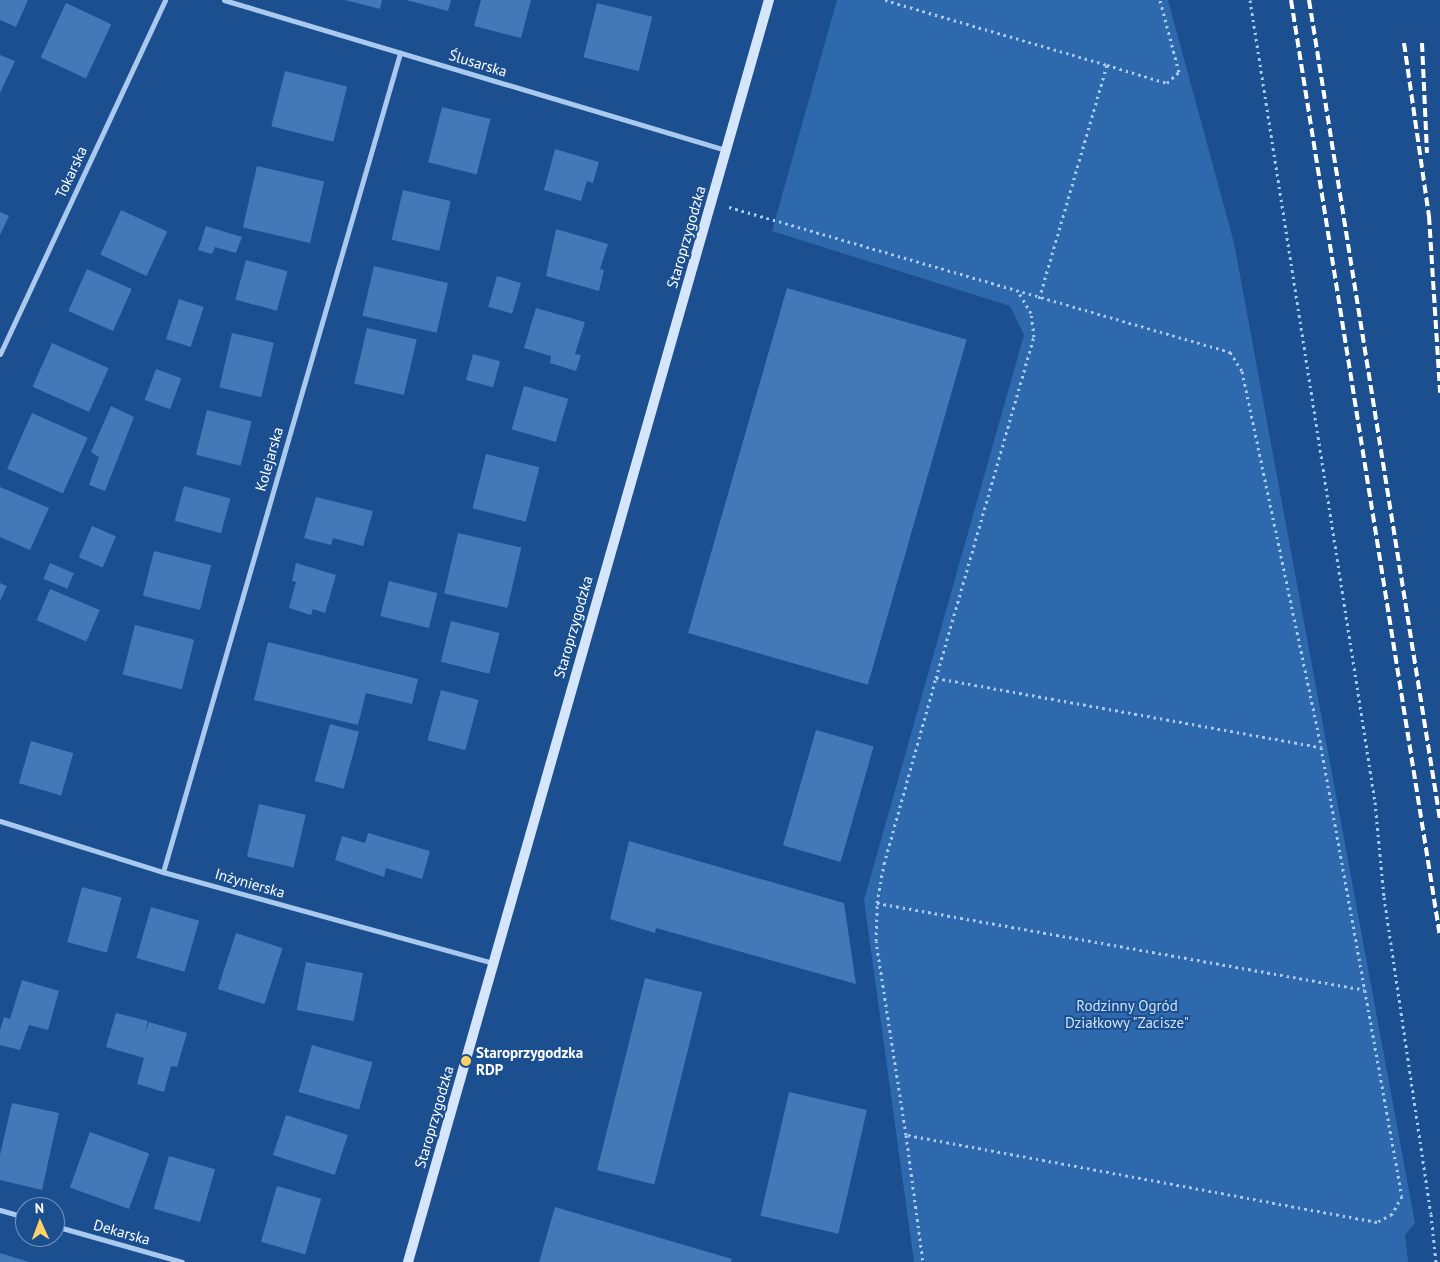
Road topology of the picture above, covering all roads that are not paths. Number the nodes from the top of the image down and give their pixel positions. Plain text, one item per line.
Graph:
1 (165, 0) edge
2 (224, 0) edge
3 (769, 0) edge
4 (400, 53) junction
5 (726, 150) junction
6 (0, 354) edge
7 (0, 821) edge
8 (163, 872) junction
9 (494, 963) junction
10 (0, 1210) edge
11 (15, 1214) edge
12 (65, 1229) edge
13 (182, 1262) edge
14 (408, 1262) edge

1 - 6 street, Tokarska
2 - 4 street, Ślusarska
3 - 5 street, Staroprzygodzka
4 - 5 street, Ślusarska
4 - 8 street, Kolejarska
5 - 9 street, Staroprzygodzka
7 - 8 street, Inżynierska
8 - 9 street, Inżynierska
9 - 14 street, Staroprzygodzka
10 - 11 street
12 - 13 street, Dekarska

